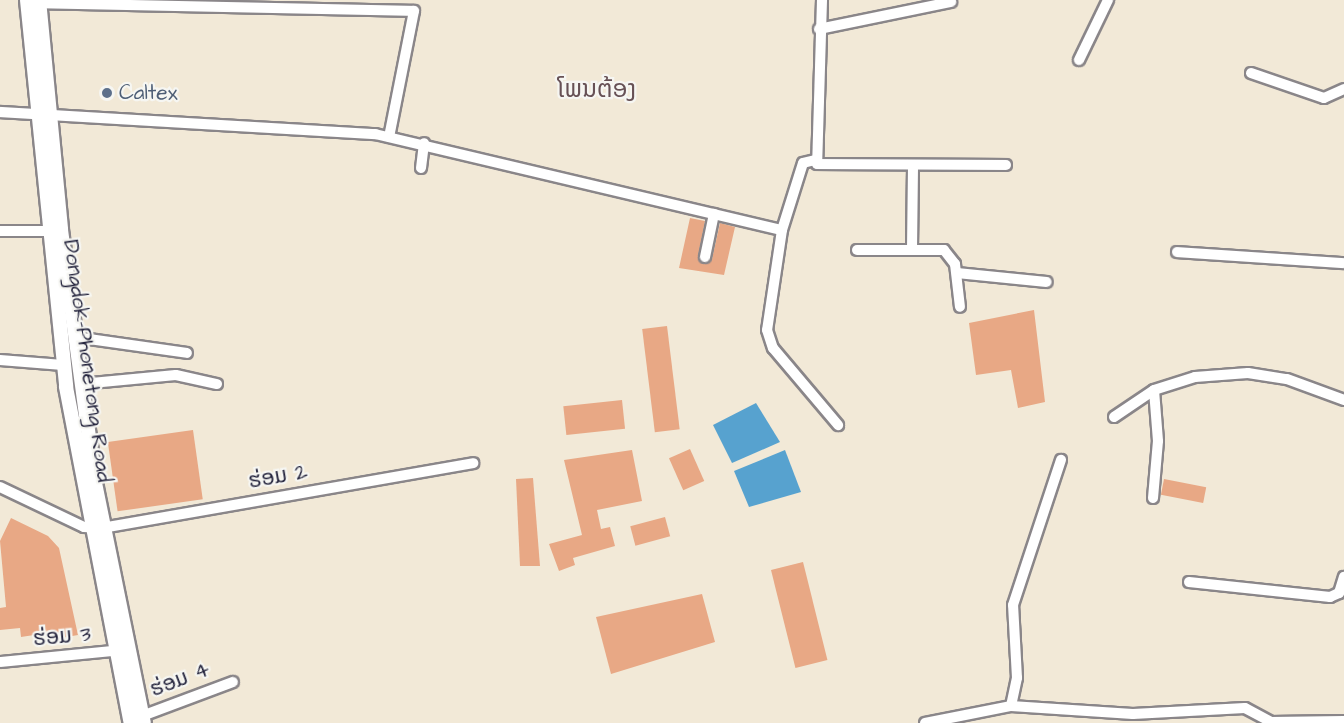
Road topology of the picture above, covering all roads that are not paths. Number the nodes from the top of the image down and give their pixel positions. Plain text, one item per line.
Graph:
1 (822, 0) edge
2 (1108, 0) edge
3 (33, 1) edge
4 (951, 2) dead end
5 (819, 29) junction
6 (1079, 60) dead end
7 (1251, 73) dead end
8 (1344, 89) edge
9 (0, 112) edge
10 (44, 116) junction
11 (389, 137) junction
12 (424, 143) junction
13 (815, 160) junction
14 (913, 165) junction
15 (1006, 165) dead end
16 (421, 168) dead end
17 (714, 213) junction
18 (782, 230) junction
19 (0, 231) edge
20 (49, 231) junction
21 (912, 249) junction
22 (857, 250) dead end
23 (1177, 252) dead end
24 (705, 257) dead end
25 (1344, 263) edge
26 (957, 273) junction
27 (1047, 282) dead end
28 (960, 307) dead end
29 (75, 337) junction
30 (187, 353) dead end
31 (0, 360) edge
32 (63, 365) junction
33 (81, 384) junction
34 (217, 384) dead end
35 (1155, 390) junction
36 (1344, 400) edge
37 (1114, 417) dead end
38 (838, 425) dead end
39 (1061, 460) dead end
40 (473, 463) dead end
41 (0, 487) edge
42 (1152, 498) dead end
43 (96, 528) junction
44 (1344, 577) edge
45 (1189, 582) dead end
46 (120, 651) junction
47 (0, 662) edge
48 (232, 682) dead end
49 (1011, 706) junction
50 (139, 721) edge
51 (1344, 721) edge
52 (925, 723) edge
53 (1322, 723) edge

1 - 5 street
2 - 6 street
3 - 10 main road, Dongdok-Phonetong Road
3 - 11 street
4 - 5 street
5 - 13 street
7 - 8 street
9 - 10 street
10 - 11 street
10 - 20 main road, Dongdok-Phonetong Road
10 - 29 main road, Dongdok-Phonetong Road
11 - 12 street
12 - 16 street
12 - 17 street
13 - 14 street
13 - 18 street
14 - 15 street
14 - 21 street
17 - 18 street
17 - 24 street
18 - 38 street
19 - 20 street
20 - 32 main road, Dongdok-Phonetong Road
21 - 22 street
21 - 26 street
23 - 25 street
26 - 27 street
26 - 28 street
29 - 30 street
29 - 33 main road, Dongdok-Phonetong Road
31 - 32 street
32 - 43 main road, Dongdok-Phonetong Road
33 - 34 street
33 - 43 main road, Dongdok-Phonetong Road
35 - 36 street
35 - 37 street
35 - 42 street
39 - 49 street
40 - 43 street, ຮ່ອມ 2
41 - 43 street
43 - 46 main road, Dongdok-Phonetong Road
44 - 45 street
46 - 47 street, ຮ່ອມ 3
46 - 50 main road, Dongdok-Phonetong Road
48 - 50 street, ຮ່ອມ 4
49 - 52 street
49 - 53 street
51 - 53 street

